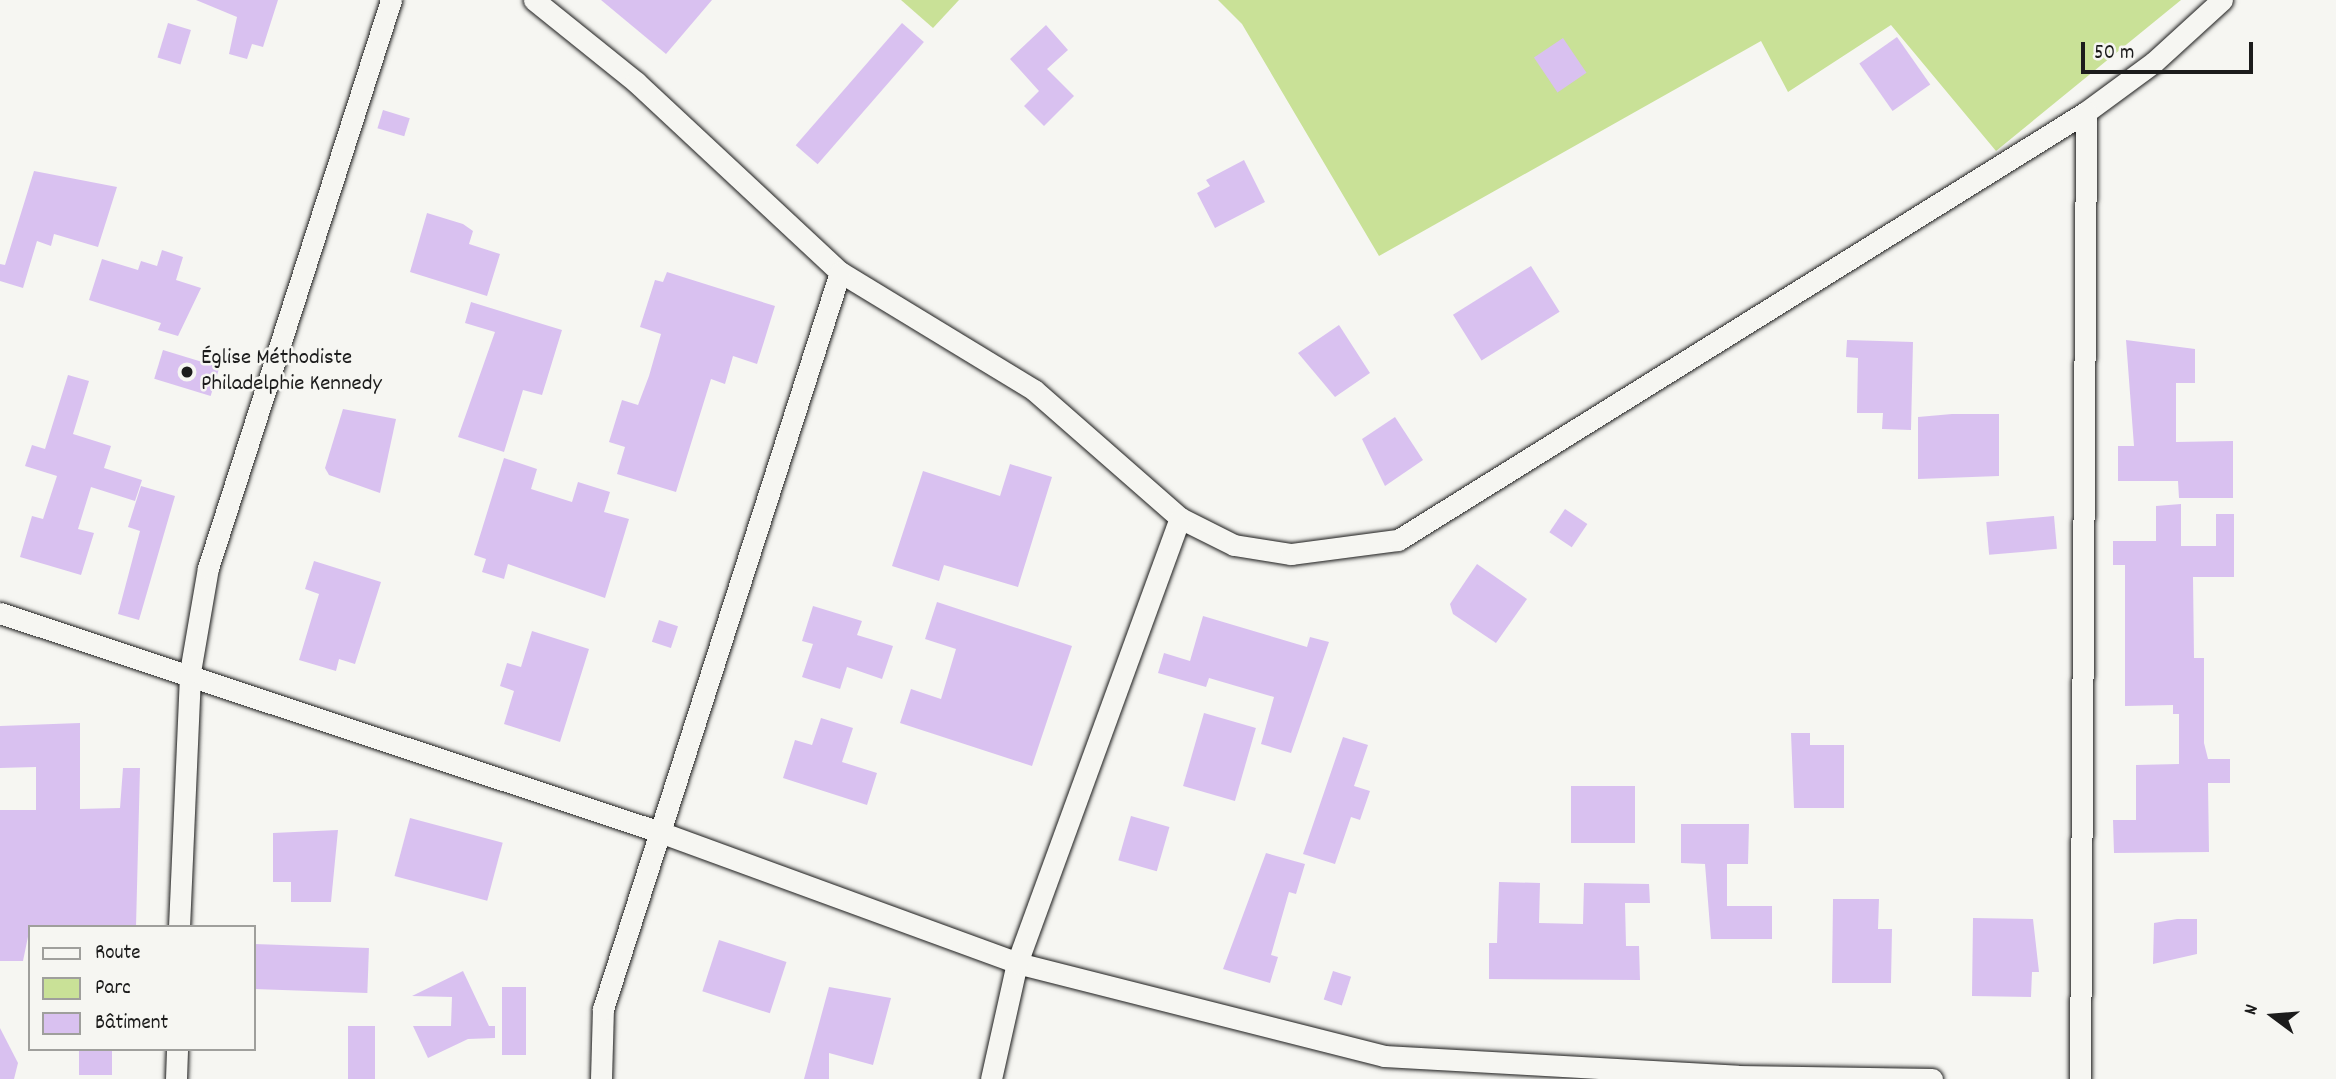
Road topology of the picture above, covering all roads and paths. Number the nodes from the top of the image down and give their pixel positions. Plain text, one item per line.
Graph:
1 (391, 0) edge
2 (534, 0) edge
3 (2222, 0) edge
4 (2086, 112) junction
5 (840, 272) junction
6 (1180, 519) junction
7 (0, 613) edge
8 (190, 672) junction
9 (657, 831) junction
10 (179, 925) edge
11 (1017, 963) junction
12 (177, 1051) edge
13 (1737, 1077) edge
14 (176, 1079) edge
15 (601, 1079) edge
16 (991, 1079) edge
17 (1932, 1079) edge
18 (2080, 1079) edge

1 - 8 street
2 - 5 street
3 - 4 street
4 - 6 street
4 - 18 street
5 - 6 street
5 - 9 street
6 - 11 street
7 - 8 street
8 - 9 street
8 - 10 street
9 - 11 street
9 - 15 street
11 - 13 street
11 - 16 street
12 - 14 street
13 - 17 street

